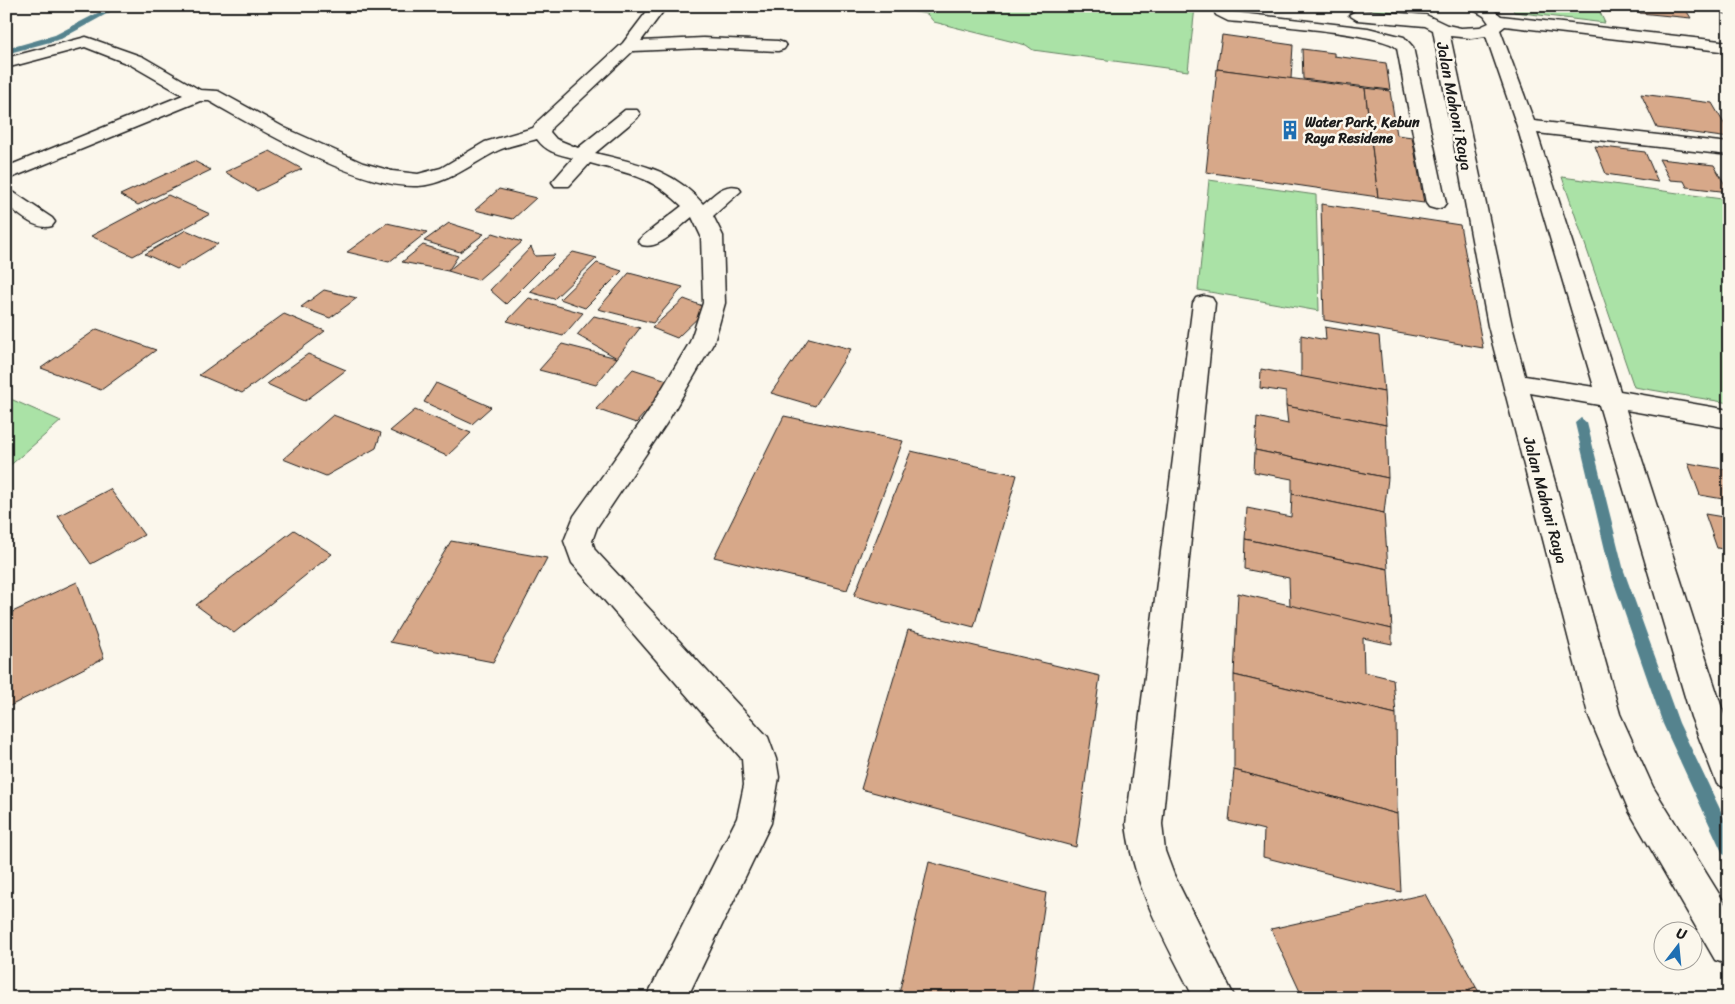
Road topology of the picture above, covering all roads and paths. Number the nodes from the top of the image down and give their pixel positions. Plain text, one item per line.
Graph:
1 (659, 6) edge
2 (1220, 6) edge
3 (1422, 6) edge
4 (1475, 6) edge
5 (1345, 13) dead end
6 (1493, 17) edge
7 (1434, 25) junction
8 (629, 46) junction
9 (778, 46) dead end
10 (1729, 47) edge
11 (6, 63) edge
12 (197, 96) junction
13 (631, 114) dead end
14 (1526, 126) junction
15 (541, 132) junction
16 (1729, 149) edge
17 (584, 155) junction
18 (1449, 172) junction
19 (6, 174) edge
20 (562, 182) dead end
21 (731, 191) dead end
22 (6, 196) edge
23 (1436, 203) dead end
24 (698, 210) junction
25 (44, 222) dead end
26 (649, 241) dead end
27 (1204, 303) dead end
28 (1520, 383) junction
29 (1599, 397) junction
30 (1729, 420) edge
31 (1729, 773) edge
32 (1729, 946) edge
33 (666, 998) edge
34 (1215, 998) edge

1 - 8 street
2 - 18 street
3 - 7 street, Jalan Mahoni Raya
4 - 6 street
5 - 7 street
6 - 7 street
6 - 10 street
6 - 14 street
7 - 18 street, Jalan Mahoni Raya
8 - 9 street
8 - 15 street
11 - 12 street
12 - 15 street
12 - 19 street
13 - 17 street
14 - 16 street
14 - 29 street
15 - 17 street
17 - 20 street
17 - 24 street
18 - 23 street
18 - 28 street, Jalan Mahoni Raya
21 - 24 street
22 - 25 street
24 - 26 street
24 - 33 street
27 - 34 street
28 - 29 street
28 - 32 street, Jalan Mahoni Raya
29 - 30 street
29 - 31 street

